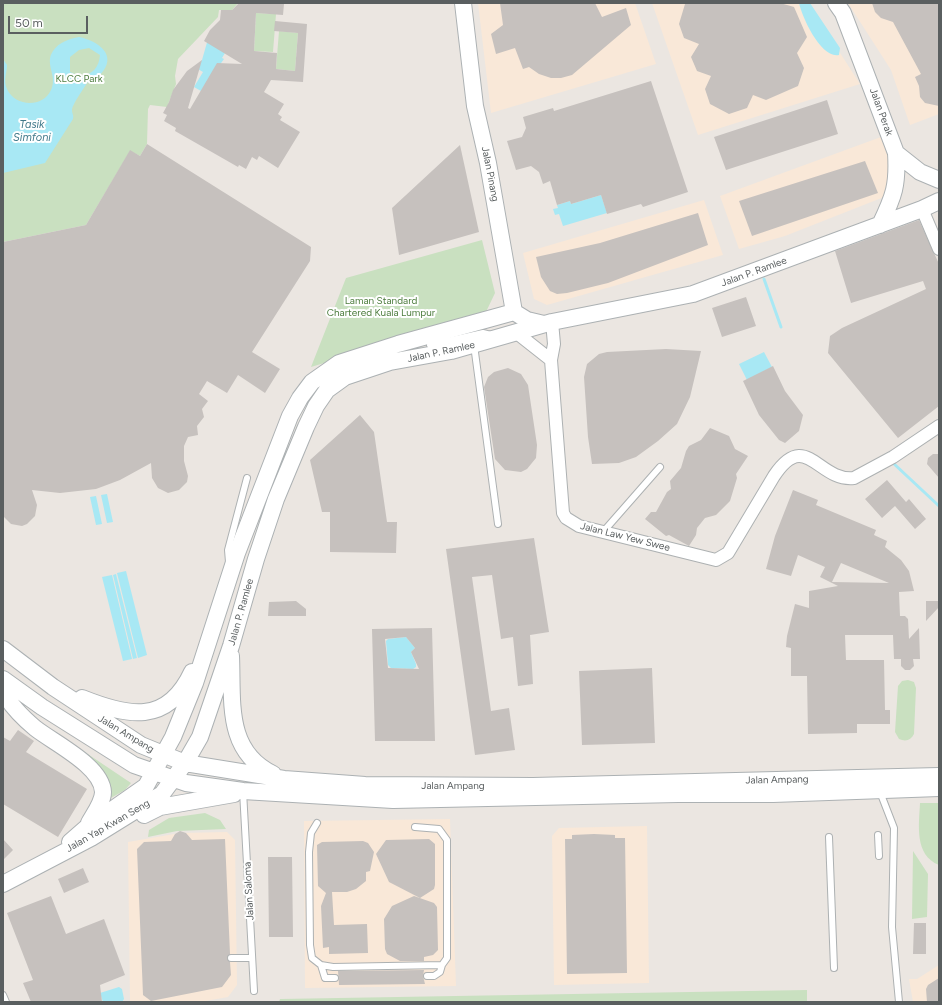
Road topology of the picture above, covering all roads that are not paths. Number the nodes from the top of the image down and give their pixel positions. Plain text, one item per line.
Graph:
1 (463, 3) edge
2 (836, 3) edge
3 (896, 153) junction
4 (939, 180) edge
5 (939, 202) edge
6 (922, 210) junction
7 (880, 225) junction
8 (939, 249) edge
9 (514, 312) junction
10 (548, 323) junction
11 (518, 334) junction
12 (502, 338) junction
13 (430, 345) dead end
14 (474, 345) junction
15 (551, 360) junction
16 (939, 426) edge
17 (660, 467) dead end
18 (247, 478) dead end
19 (498, 524) dead end
20 (603, 532) junction
21 (230, 576) junction
22 (213, 628) junction
23 (231, 646) junction
24 (3, 649) edge
25 (3, 679) edge
26 (53, 687) junction
27 (3, 691) edge
28 (163, 755) junction
29 (185, 763) junction
30 (155, 772) junction
31 (939, 776) edge
32 (174, 779) junction
33 (284, 779) junction
34 (939, 788) edge
35 (881, 790) junction
36 (243, 791) junction
37 (317, 823) dead end
38 (415, 826) dead end
39 (89, 833) junction
40 (878, 835) dead end
41 (829, 837) dead end
42 (879, 856) dead end
43 (3, 884) edge
44 (231, 958) dead end
45 (252, 958) junction
46 (321, 965) junction
47 (442, 965) junction
48 (834, 968) dead end
49 (427, 976) dead end
50 (335, 978) dead end
51 (254, 991) dead end
52 (3, 995) edge
53 (6, 1002) edge
54 (899, 1002) edge

1 - 9 main road, Jalan Pinang
2 - 3 main road, Jalan Perak
3 - 4 main road
3 - 7 main road, Jalan Perak
5 - 6 main road, Jalan P. Ramlee
6 - 7 main road, Jalan P. Ramlee
6 - 8 street
7 - 10 main road, Jalan P. Ramlee
9 - 10 main road
9 - 21 main road, Jalan P. Ramlee
10 - 11 main road, Jalan P. Ramlee
10 - 15 street, Jalan Law Yew Swee
11 - 12 main road, Jalan P. Ramlee
11 - 15 street
12 - 13 lane
12 - 14 main road, Jalan P. Ramlee
14 - 19 lane
14 - 23 main road, Jalan P. Ramlee
15 - 20 street, Jalan Law Yew Swee
16 - 20 street, Jalan Law Yew Swee
17 - 20 lane
18 - 21 lane
21 - 22 main road, Jalan P. Ramlee
22 - 26 main road
22 - 28 main road, Jalan P. Ramlee
23 - 29 main road, Jalan P. Ramlee
23 - 33 main road
24 - 26 main road, Jalan Ampang
25 - 30 main road, Jalan Ampang
26 - 28 main road, Jalan Ampang
27 - 39 main road
28 - 29 main road, Jalan Ampang
28 - 30 main road, Jalan Yap Kwan Seng
29 - 32 main road, Jalan P. Ramlee
29 - 33 main road, Jalan Ampang
30 - 32 main road, Jalan Ampang
30 - 39 main road, Jalan Yap Kwan Seng
31 - 33 main road, Jalan Ampang
32 - 36 main road, Jalan Ampang
32 - 39 main road, Jalan Yap Kwan Seng
34 - 35 main road, Jalan Ampang
35 - 36 main road, Jalan Ampang
35 - 54 lane
36 - 39 main road
36 - 45 lane, Jalan Saloma
37 - 46 lane
38 - 47 lane
39 - 43 main road, Jalan Yap Kwan Seng
40 - 42 lane
41 - 48 lane
44 - 45 lane
45 - 51 lane, Jalan Saloma
46 - 47 lane
46 - 50 lane
47 - 49 lane
52 - 53 lane

